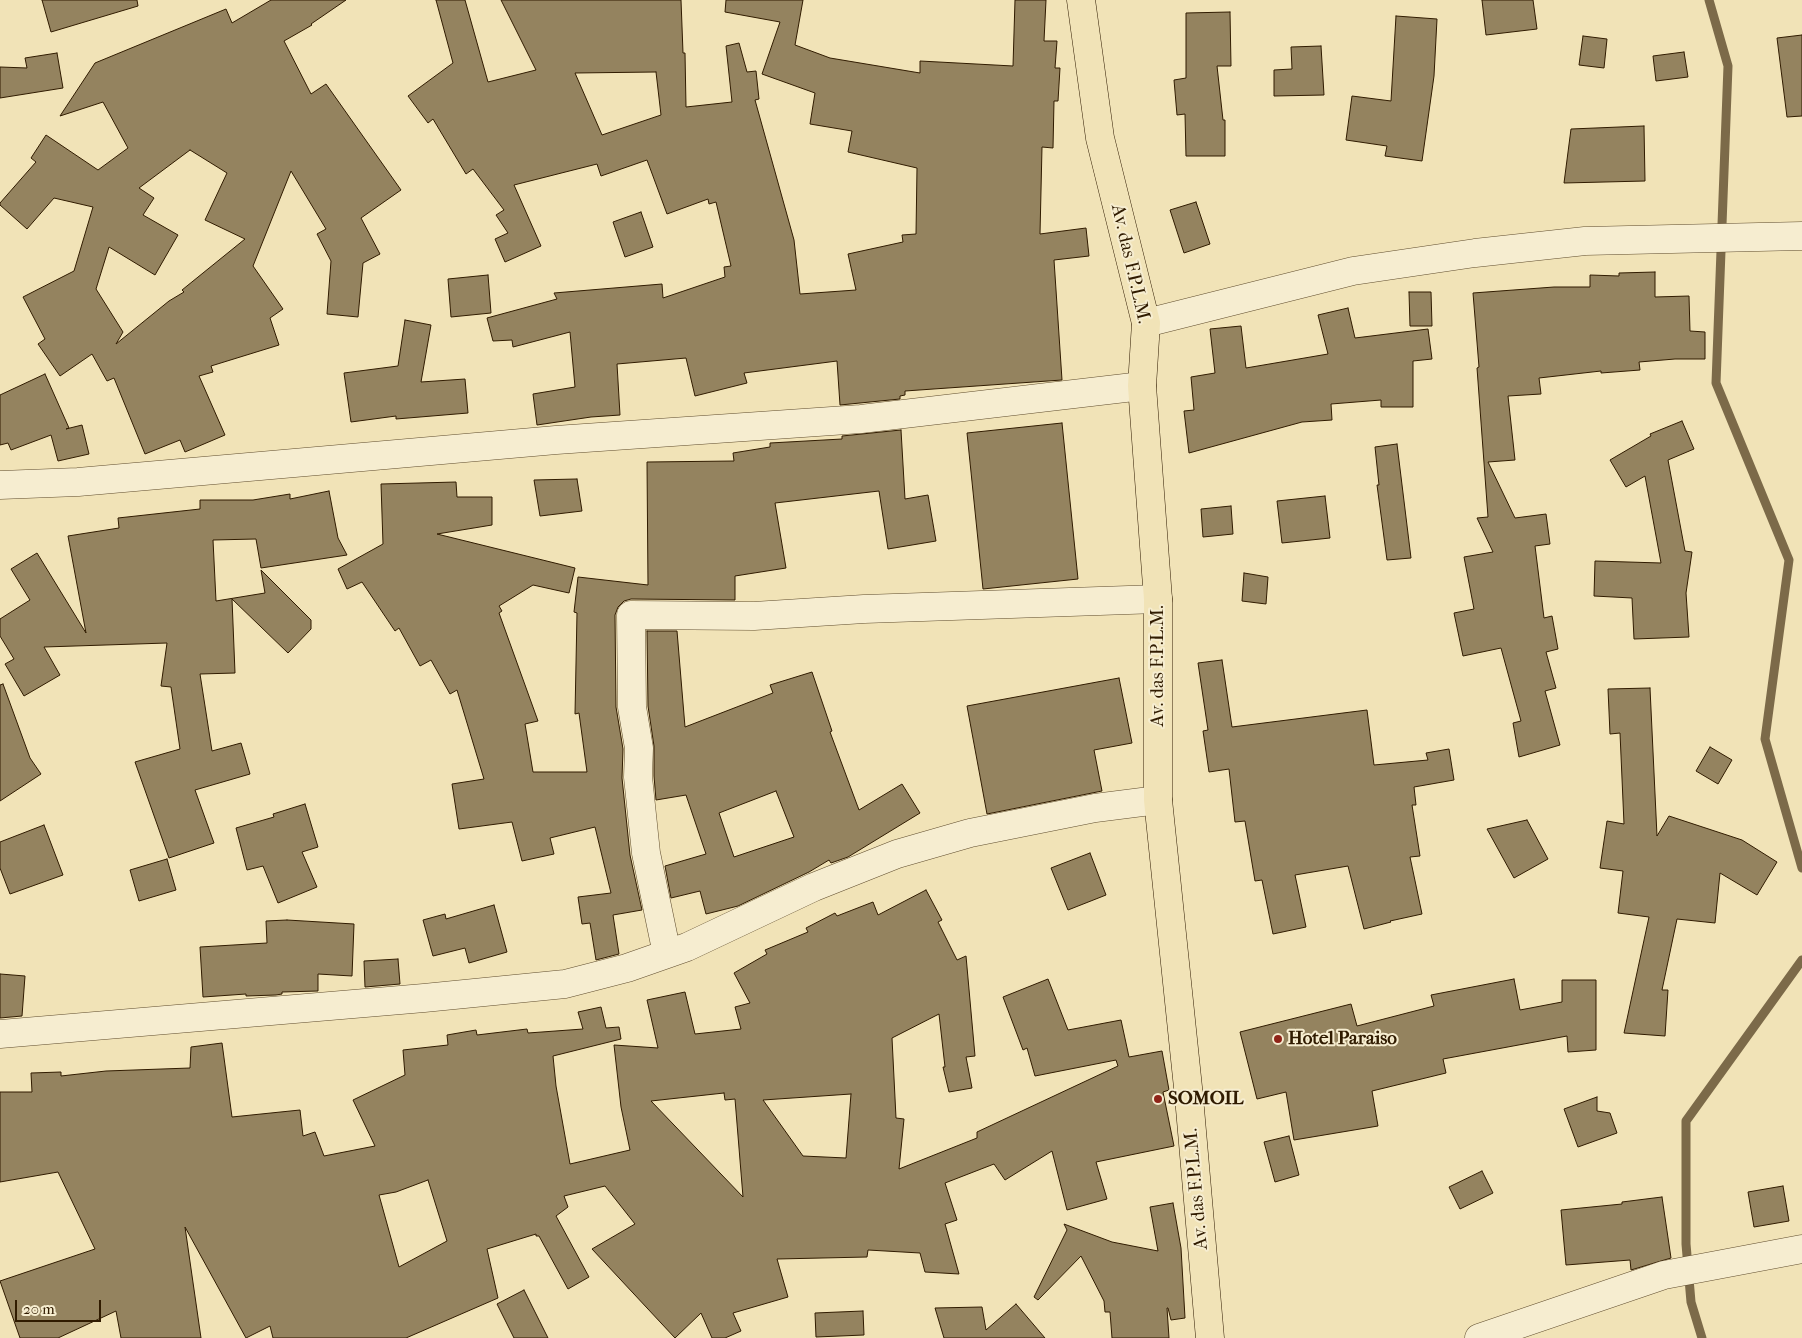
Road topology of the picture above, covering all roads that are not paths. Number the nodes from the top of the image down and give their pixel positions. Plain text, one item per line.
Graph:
1 (1081, 0) edge
2 (1802, 236) edge
3 (1146, 323) junction
4 (1142, 386) junction
5 (0, 485) edge
6 (1158, 599) junction
7 (1158, 800) junction
8 (667, 954) junction
9 (0, 1034) edge
10 (1802, 1249) edge
11 (1210, 1338) edge
12 (1479, 1338) edge

1 - 3 main road, Av. das F.P.L.M.
2 - 3 street
3 - 4 main road, Av. das F.P.L.M.
4 - 5 street
4 - 6 main road, Av. das F.P.L.M.
6 - 7 main road, Av. das F.P.L.M.
6 - 8 street
7 - 8 street
7 - 11 main road, Av. das F.P.L.M.
8 - 9 street
10 - 12 street

